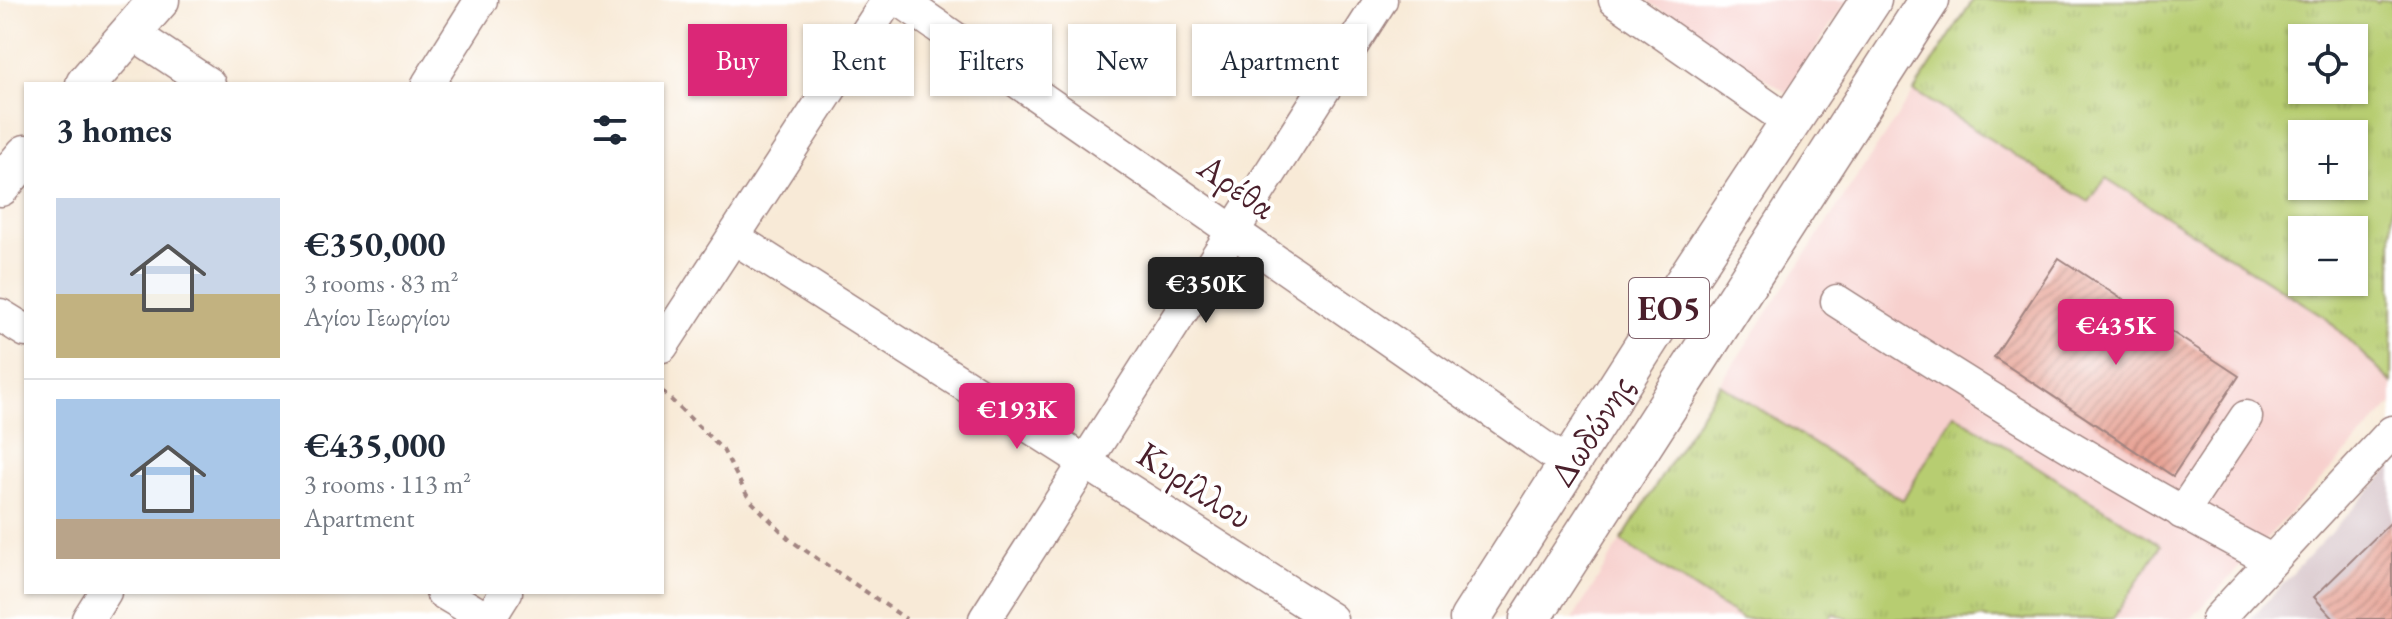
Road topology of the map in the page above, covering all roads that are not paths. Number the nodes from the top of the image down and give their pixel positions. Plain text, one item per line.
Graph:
1 (481, 0) edge
2 (888, 0) edge
3 (900, 0) edge
4 (1381, 0) edge
5 (1615, 0) edge
6 (1871, 0) edge
7 (1929, 0) edge
8 (146, 10) edge
9 (88, 82) edge
10 (207, 82) edge
11 (429, 82) edge
12 (1791, 123) junction
13 (24, 157) edge
14 (0, 186) edge
15 (1233, 232) junction
16 (733, 237) junction
17 (1837, 301) dead end
18 (0, 315) edge
19 (24, 330) edge
20 (664, 343) edge
21 (2246, 417) dead end
22 (2392, 432) edge
23 (1085, 462) junction
24 (1568, 464) junction
25 (2182, 513) junction
26 (2271, 560) junction
27 (104, 594) edge
28 (445, 594) edge
29 (505, 594) edge
30 (88, 619) edge
31 (488, 619) edge
32 (985, 619) edge
33 (1331, 619) edge
34 (1470, 619) edge
35 (1530, 619) edge
36 (2218, 619) edge

1 - 11 street
2 - 16 street
3 - 15 street, Αρέθα
4 - 15 street
5 - 12 street
6 - 12 main road, Δωδώνης / ΕΟ5
7 - 35 main road, Δωδώνης / ΕΟ5
8 - 9 main road
8 - 10 street
12 - 24 main road, Δωδώνης / ΕΟ5
13 - 14 main road
15 - 23 street
15 - 24 street, Αρέθα
16 - 20 street
16 - 23 street, Κυρίλλου
17 - 25 street
18 - 19 street
21 - 25 street
22 - 26 street
23 - 32 street
23 - 33 street, Κυρίλλου
24 - 34 main road, Δωδώνης / ΕΟ5
25 - 26 street
26 - 36 street
27 - 30 street
28 - 31 street
29 - 31 street

